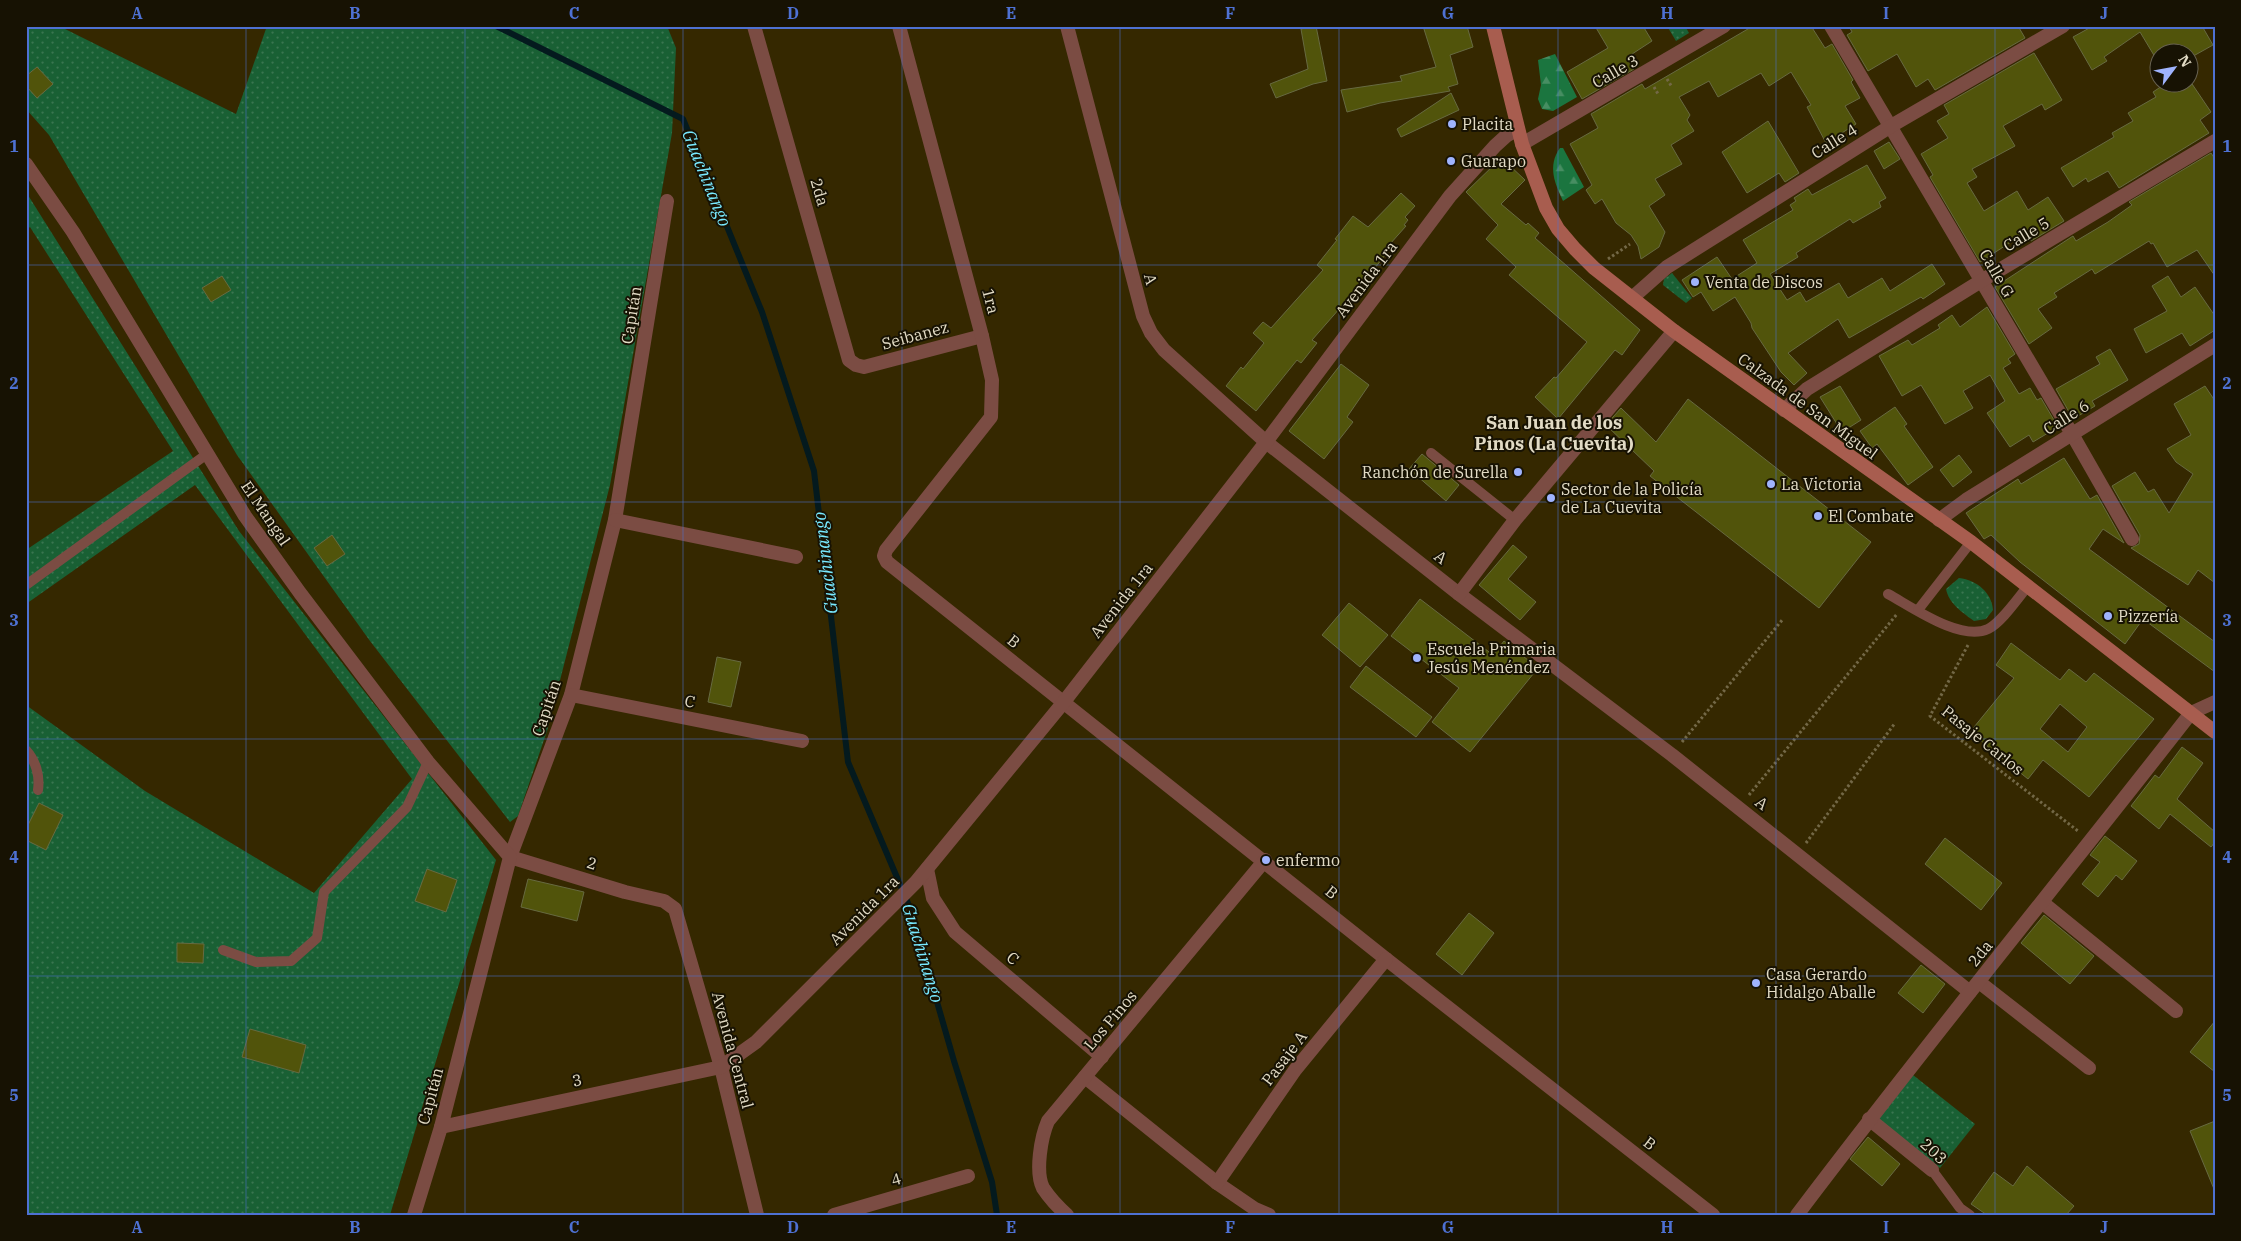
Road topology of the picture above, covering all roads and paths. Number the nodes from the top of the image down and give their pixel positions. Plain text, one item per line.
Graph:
1 (900, 26) edge
2 (1067, 26) edge
3 (1493, 26) edge
4 (1724, 26) edge
5 (1831, 26) edge
6 (2063, 26) edge
7 (758, 28) edge
8 (1668, 80) dead end
9 (1672, 87) dead end
10 (1656, 90) dead end
11 (1658, 94) dead end
12 (1891, 126) junction
13 (1518, 129) junction
14 (2215, 141) edge
15 (1522, 144) junction
16 (26, 164) edge
17 (668, 201) dead end
18 (1630, 244) dead end
19 (1594, 268) junction
20 (1981, 281) junction
21 (1632, 298) junction
22 (1674, 331) junction
23 (982, 336) junction
24 (2215, 346) edge
25 (856, 365) joint
26 (1784, 410) junction
27 (2072, 434) junction
28 (1266, 442) junction
29 (1431, 453) dead end
30 (207, 454) junction
31 (615, 520) junction
32 (1515, 520) junction
33 (1938, 520) junction
34 (2132, 539) dead end
35 (1971, 542) junction
36 (884, 556) joint
37 (796, 557) dead end
38 (26, 585) edge
39 (2028, 586) junction
40 (1460, 594) junction
41 (1888, 594) dead end
42 (1905, 604) junction
43 (1918, 610) junction
44 (1784, 619) dead end
45 (1974, 633) junction
46 (571, 695) junction
47 (2215, 702) edge
48 (1063, 703) junction
49 (2191, 712) junction
50 (1895, 723) dead end
51 (2215, 732) edge
52 (802, 741) dead end
53 (26, 750) edge
54 (1672, 754) junction
55 (428, 762) junction
56 (38, 790) dead end
57 (1739, 807) junction
58 (2091, 841) junction
59 (1798, 854) junction
60 (510, 857) junction
61 (1265, 860) junction
62 (927, 869) junction
63 (664, 901) joint
64 (2043, 903) junction
65 (223, 950) dead end
66 (1386, 959) junction
67 (1975, 987) junction
68 (2176, 1011) dead end
69 (1102, 1057) junction
70 (721, 1067) junction
71 (2089, 1068) dead end
72 (1085, 1077) junction
73 (1869, 1119) junction
74 (441, 1127) junction
75 (1932, 1170) joint
76 (968, 1176) dead end
77 (1217, 1183) junction
78 (414, 1215) edge
79 (757, 1215) edge
80 (834, 1215) edge
81 (1067, 1215) edge
82 (1269, 1215) edge
83 (1713, 1215) edge
84 (1797, 1215) edge
85 (1970, 1215) edge

1 - 23 street, 1ra
2 - 28 street, A
3 - 13 main road, Calzada de San Miguel
4 - 15 street, Calle 3
5 - 12 street, Calle G
6 - 12 street, Calle 4
7 - 25 street, 2da
8 - 9 path
10 - 11 path
12 - 20 street, Calle G
12 - 21 street, Calle 4
13 - 15 main road, Calzada de San Miguel
13 - 28 street, Avenida 1ra
14 - 20 street, Calle 5
15 - 19 main road, Calzada de San Miguel
16 - 30 street, El Mangal
17 - 31 street, Capitán
18 - 19 path
19 - 21 main road, Calzada de San Miguel
20 - 26 street, Calle 5
20 - 27 street, Calle G
21 - 22 main road, Calzada de San Miguel
22 - 26 main road, Calzada de San Miguel
22 - 32 street
23 - 25 street, Seibanez
23 - 36 street, 1ra
24 - 27 street, Calle 6
26 - 33 main road, Calzada de San Miguel
27 - 33 street, Calle 6
27 - 34 street, Calle G
28 - 40 street, A
28 - 48 street, Avenida 1ra
29 - 32 lane
30 - 38 lane
30 - 55 street, El Mangal
31 - 37 street
31 - 46 street, Capitán
32 - 40 street
33 - 35 main road, Calzada de San Miguel
35 - 39 main road, Calzada de San Miguel
35 - 43 lane
36 - 48 street, B
39 - 45 lane
39 - 49 main road, Calzada de San Miguel
40 - 54 street, A
41 - 42 lane
42 - 43 lane
42 - 57 path
43 - 45 lane
44 - 54 path
45 - 58 path, Pasaje Carlos
46 - 52 street, C
46 - 60 street, Capitán
47 - 49 street
48 - 61 street, B
48 - 62 street, Avenida 1ra
49 - 51 main road, Calzada de San Miguel
49 - 58 street, 2da
50 - 59 path
53 - 56 lane
54 - 57 street, A
55 - 60 street, El Mangal
55 - 65 lane
57 - 59 street, A
58 - 64 street, 2da
59 - 67 street, A
60 - 63 street, 2
60 - 74 street, Capitán
61 - 66 street, B
61 - 69 street, Los Pinos
62 - 69 street, C
62 - 70 street, Avenida 1ra
63 - 70 street, Avenida Central
64 - 67 street, 2da
64 - 68 street
66 - 77 street, Pasaje A
66 - 83 street, B
67 - 71 street, A
67 - 73 street, 2da
69 - 72 street, Los Pinos
70 - 74 street, 3
70 - 79 street, Avenida Central
72 - 77 street
72 - 81 street, Los Pinos
73 - 75 street, 203
73 - 84 street, 2da
74 - 78 street, Capitán
75 - 85 lane, 203
76 - 80 street, 4
77 - 82 street

